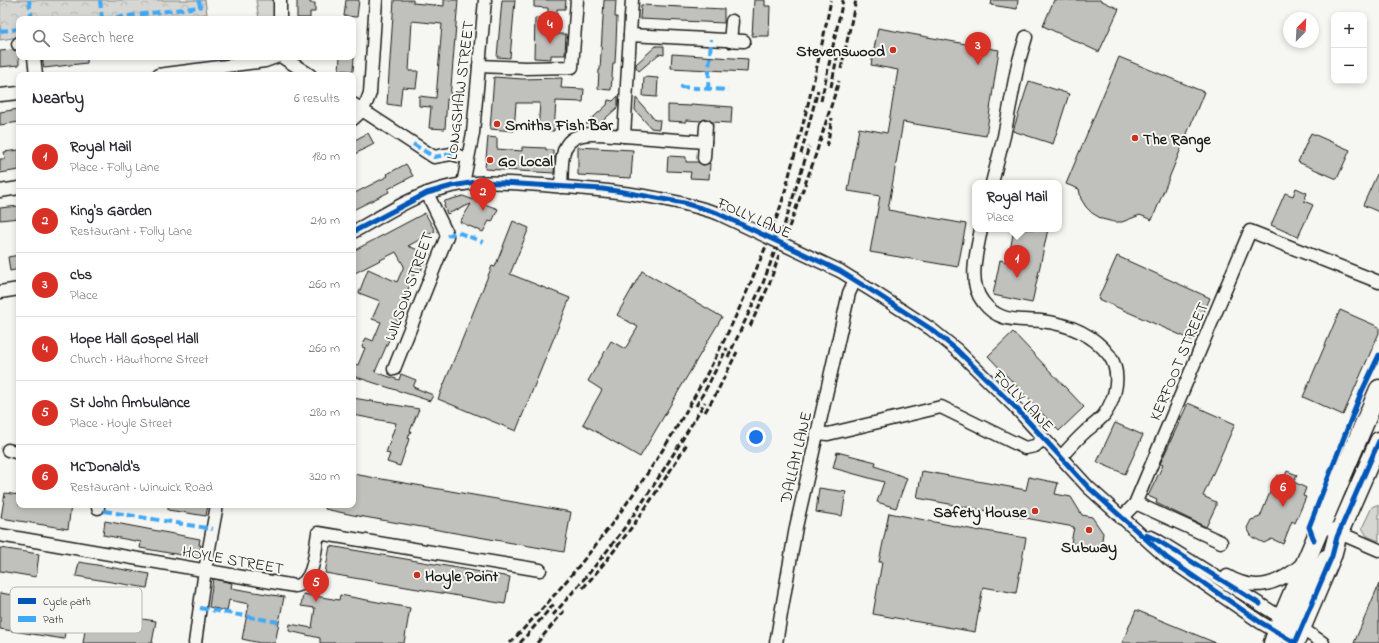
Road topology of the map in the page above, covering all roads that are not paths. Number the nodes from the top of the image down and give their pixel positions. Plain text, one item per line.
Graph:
1 (280, 0) edge
2 (376, 0) edge
3 (486, 0) edge
4 (578, 0) edge
5 (632, 0) edge
6 (280, 16) edge
7 (732, 21) dead end
8 (630, 35) junction
9 (1026, 37) dead end
10 (730, 40) junction
11 (744, 41) dead end
12 (34, 60) edge
13 (268, 60) edge
14 (287, 60) edge
15 (479, 66) junction
16 (36, 72) edge
17 (181, 72) edge
18 (305, 72) edge
19 (16, 93) edge
20 (0, 95) edge
21 (357, 107) edge
22 (706, 126) dead end
23 (624, 136) junction
24 (705, 142) junction
25 (460, 156) dead end
26 (704, 158) dead end
27 (993, 180) edge
28 (463, 184) junction
29 (561, 187) junction
30 (16, 188) edge
31 (0, 191) edge
32 (426, 193) junction
33 (356, 230) edge
34 (981, 232) edge
35 (855, 280) junction
36 (1379, 282) edge
37 (16, 290) edge
38 (0, 292) edge
39 (394, 369) dead end
40 (1379, 389) edge
41 (817, 433) junction
42 (1043, 439) junction
43 (1379, 441) edge
44 (1061, 457) junction
45 (1135, 504) junction
46 (216, 508) edge
47 (1121, 518) junction
48 (1321, 526) junction
49 (1139, 532) junction
50 (0, 535) edge
51 (1338, 535) junction
52 (1157, 540) junction
53 (1221, 542) dead end
54 (1379, 550) edge
55 (1306, 561) junction
56 (205, 570) junction
57 (540, 570) dead end
58 (1287, 631) edge
59 (195, 643) edge
60 (776, 643) edge
61 (1323, 643) edge

1 - 6 street
2 - 21 street
3 - 15 street, LONGSHAW STREET
4 - 15 street
5 - 8 street
7 - 10 street
8 - 10 street
8 - 23 street
9 - 27 street
10 - 11 street
12 - 16 street
13 - 17 street
14 - 18 street
15 - 28 street, LONGSHAW STREET
19 - 20 street
21 - 25 street
22 - 24 street
23 - 24 street
23 - 29 street
24 - 26 street
28 - 29 street, FOLLY LANE
28 - 32 street, FOLLY LANE
29 - 35 street, FOLLY LANE, bridge
30 - 31 street
32 - 33 street, FOLLY LANE
32 - 39 street, WILSON STREET
34 - 44 street
35 - 41 street, DALLAM LANE
35 - 42 street, FOLLY LANE
36 - 45 street, KERFOOT STREET
37 - 38 street
40 - 48 highway
41 - 42 street
41 - 60 street, DALLAM LANE
42 - 44 street, FOLLY LANE
43 - 51 highway
44 - 47 street
45 - 47 street, KERFOOT STREET
45 - 53 street
46 - 56 street
47 - 49 street
48 - 51 street
48 - 55 highway
49 - 52 street
49 - 58 street
50 - 56 street, HOYLE STREET
51 - 54 street
51 - 58 highway
52 - 55 street
52 - 58 street
55 - 58 highway
56 - 57 street, HOYLE STREET
56 - 59 street
58 - 61 street

